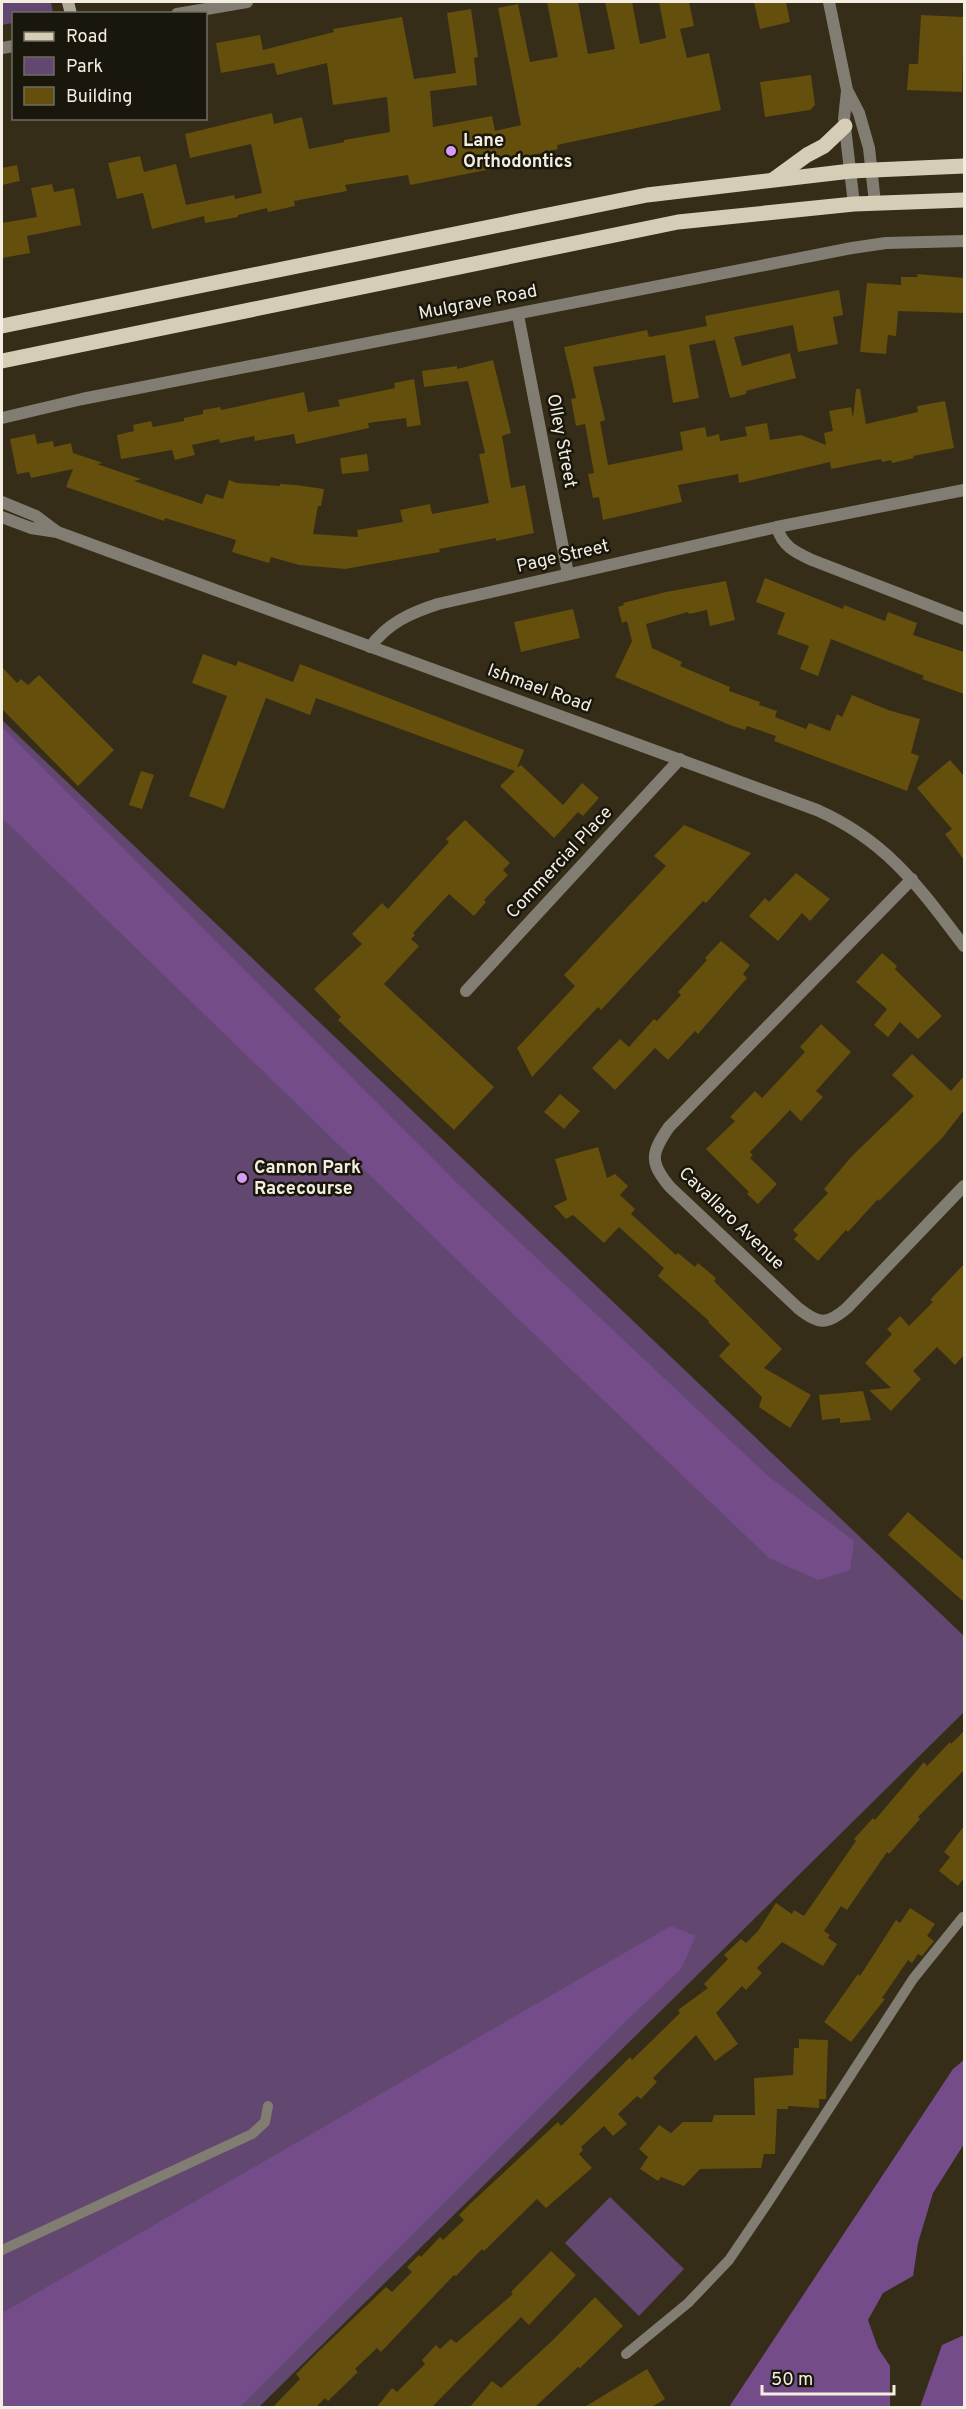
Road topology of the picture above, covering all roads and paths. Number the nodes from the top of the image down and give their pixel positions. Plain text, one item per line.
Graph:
1 (247, 2) edge
2 (829, 2) edge
3 (189, 12) edge
4 (847, 90) junction
5 (845, 126) junction
6 (964, 166) edge
7 (872, 170) junction
8 (851, 171) junction
9 (774, 179) junction
10 (964, 200) edge
11 (875, 202) junction
12 (854, 204) junction
13 (964, 241) edge
14 (518, 315) junction
15 (2, 327) edge
16 (2, 361) edge
17 (2, 418) edge
18 (964, 490) edge
19 (2, 502) edge
20 (2, 517) edge
21 (777, 527) junction
22 (57, 532) junction
23 (568, 574) junction
24 (964, 619) edge
25 (370, 647) junction
26 (680, 759) junction
27 (912, 879) junction
28 (964, 946) edge
29 (466, 991) dead end
30 (964, 1186) edge
31 (963, 1917) edge
32 (268, 2106) dead end
33 (2, 2250) edge
34 (626, 2354) dead end

1 - 3 street
2 - 4 street
4 - 5 street
4 - 7 street
5 - 8 street
5 - 9 main road
6 - 7 main road
7 - 8 main road
7 - 11 street
8 - 9 main road
8 - 12 street
9 - 15 main road
10 - 11 main road
11 - 12 main road
12 - 16 main road
13 - 14 street, Mulgrave Road
14 - 17 street, Mulgrave Road
14 - 23 street, Olley Street
18 - 21 street, Page Street
19 - 22 street, Ishmael Road
20 - 22 street, Ishmael Road
21 - 23 street, Page Street
21 - 24 street
22 - 25 street, Ishmael Road
23 - 25 street, Page Street
25 - 26 street, Ishmael Road
26 - 27 street, Ishmael Road
26 - 29 street, Commercial Place
27 - 28 street, Ishmael Road
27 - 30 street, Cavallaro Avenue
31 - 34 lane
32 - 33 lane

